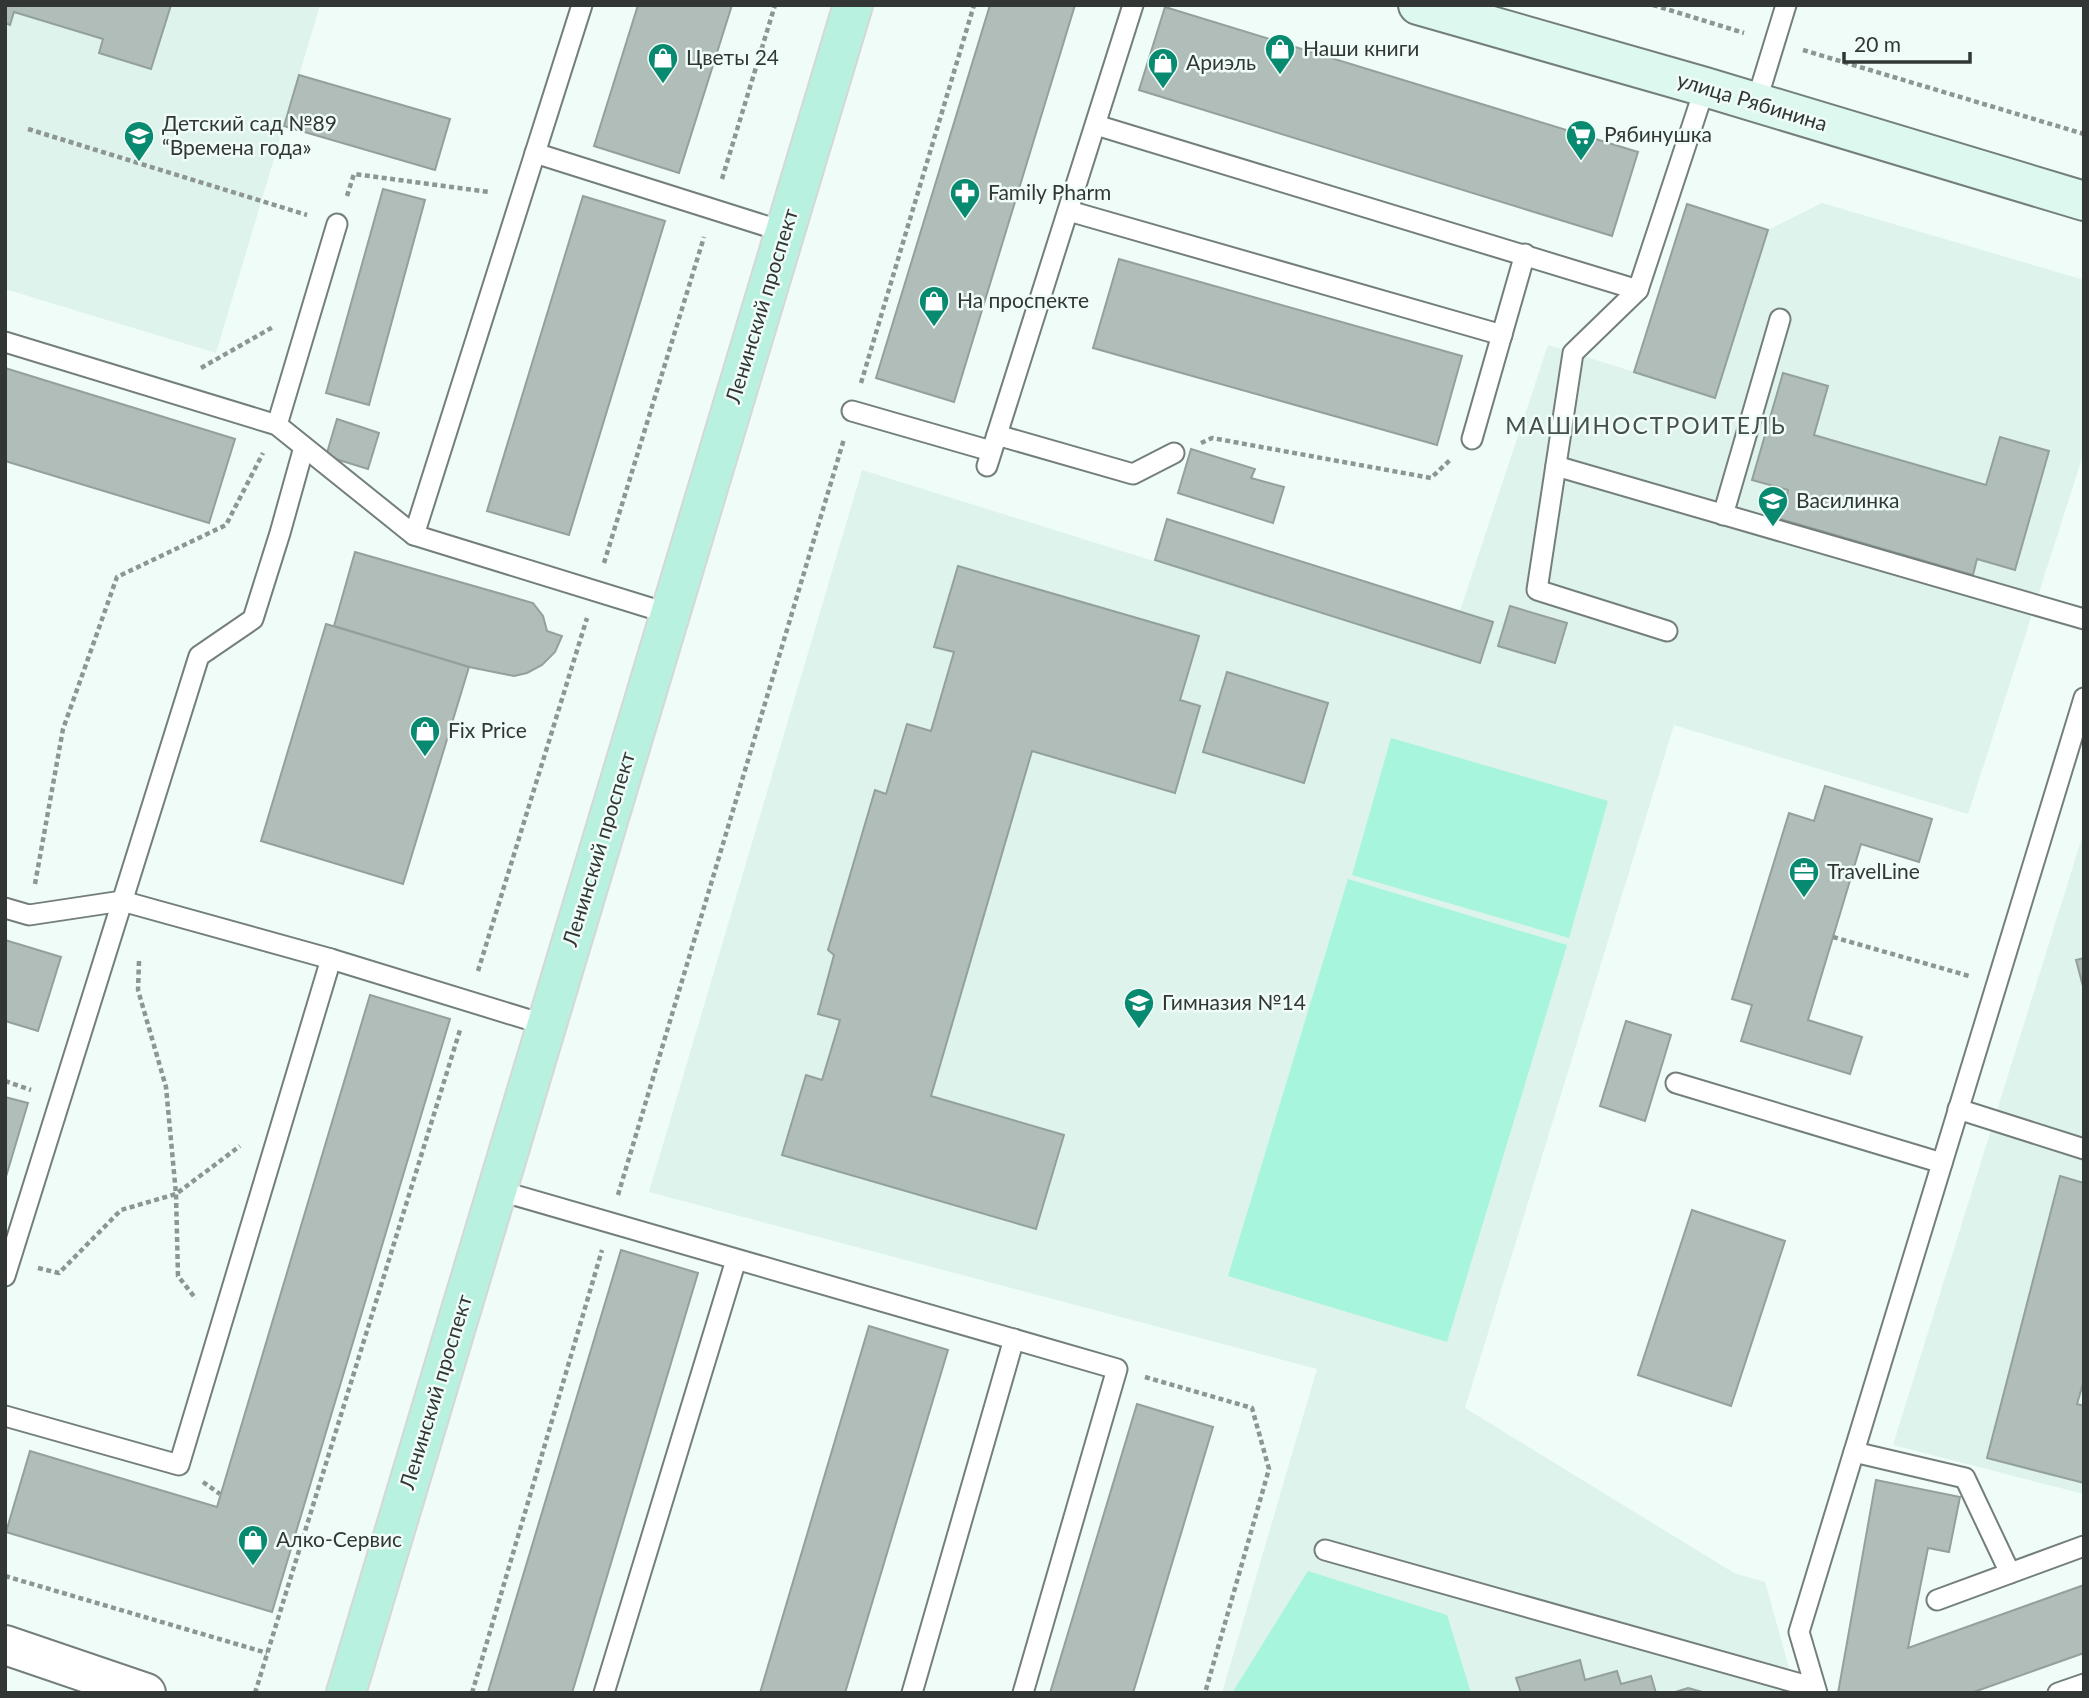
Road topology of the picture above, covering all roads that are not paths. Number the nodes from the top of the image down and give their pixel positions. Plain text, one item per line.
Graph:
1 (582, 5) edge
2 (853, 5) edge
3 (1133, 5) edge
4 (1418, 5) edge
5 (1786, 5) edge
6 (1705, 87) junction
7 (1756, 103) junction
8 (1096, 125) junction
9 (535, 153) junction
10 (2084, 201) edge
11 (1069, 211) junction
12 (337, 224) road end
13 (785, 232) junction
14 (1525, 254) junction
15 (1638, 290) junction
16 (1780, 319) dead end
17 (1502, 335) junction
18 (5, 342) edge
19 (852, 411) road end
20 (277, 425) junction
21 (1472, 439) road end
22 (304, 447) junction
23 (992, 451) junction
24 (1174, 453) road end
25 (1556, 466) junction
26 (1723, 515) junction
27 (414, 535) junction
28 (670, 614) junction
29 (2084, 619) edge
30 (1667, 631) dead end
31 (2084, 698) edge
32 (122, 901) junction
33 (5, 908) edge
34 (331, 959) junction
35 (546, 1025) junction
36 (1676, 1083) dead end
37 (1958, 1109) junction
38 (2084, 1149) edge
39 (1942, 1163) junction
40 (497, 1190) junction
41 (13, 1227) edge
42 (736, 1260) junction
43 (7, 1269) edge
44 (1014, 1339) junction
45 (5, 1416) edge
46 (1854, 1452) junction
47 (2084, 1546) edge
48 (1325, 1550) dead end
49 (2010, 1573) junction
50 (1937, 1600) dead end
51 (5, 1645) edge
52 (2084, 1684) edge
53 (1816, 1691) edge
54 (146, 1693) edge
55 (346, 1693) edge
56 (604, 1693) edge
57 (912, 1693) edge
58 (1023, 1693) edge
59 (2058, 1693) edge

1 - 9 lane
2 - 13 main road, Ленинский проспект
3 - 8 lane
4 - 6 street, улица Рябинина
5 - 7 lane
6 - 7 street, улица Рябинина
6 - 15 lane
7 - 10 street, улица Рябинина
8 - 11 lane
8 - 14 lane
9 - 13 lane
9 - 27 lane
11 - 17 lane
11 - 23 lane
12 - 20 lane
13 - 28 main road, Ленинский проспект
14 - 15 lane
14 - 17 lane
15 - 25 lane
16 - 26 lane
17 - 21 lane
18 - 20 lane
19 - 23 lane
20 - 22 lane
22 - 27 lane
22 - 32 lane
23 - 24 lane
25 - 26 lane
25 - 30 lane
26 - 29 lane
27 - 28 lane
28 - 35 main road, Ленинский проспект
31 - 37 lane
32 - 33 lane
32 - 34 lane
32 - 41 lane
34 - 35 lane
34 - 45 lane
35 - 40 main road, Ленинский проспект
36 - 39 lane
37 - 38 lane
37 - 39 lane
39 - 46 lane
40 - 42 lane
40 - 55 main road, Ленинский проспект
41 - 43 lane
42 - 44 lane
42 - 56 lane
44 - 57 lane
44 - 58 lane
46 - 49 lane
46 - 53 lane
47 - 49 lane
48 - 53 lane
49 - 50 lane
51 - 54 street
52 - 59 lane

